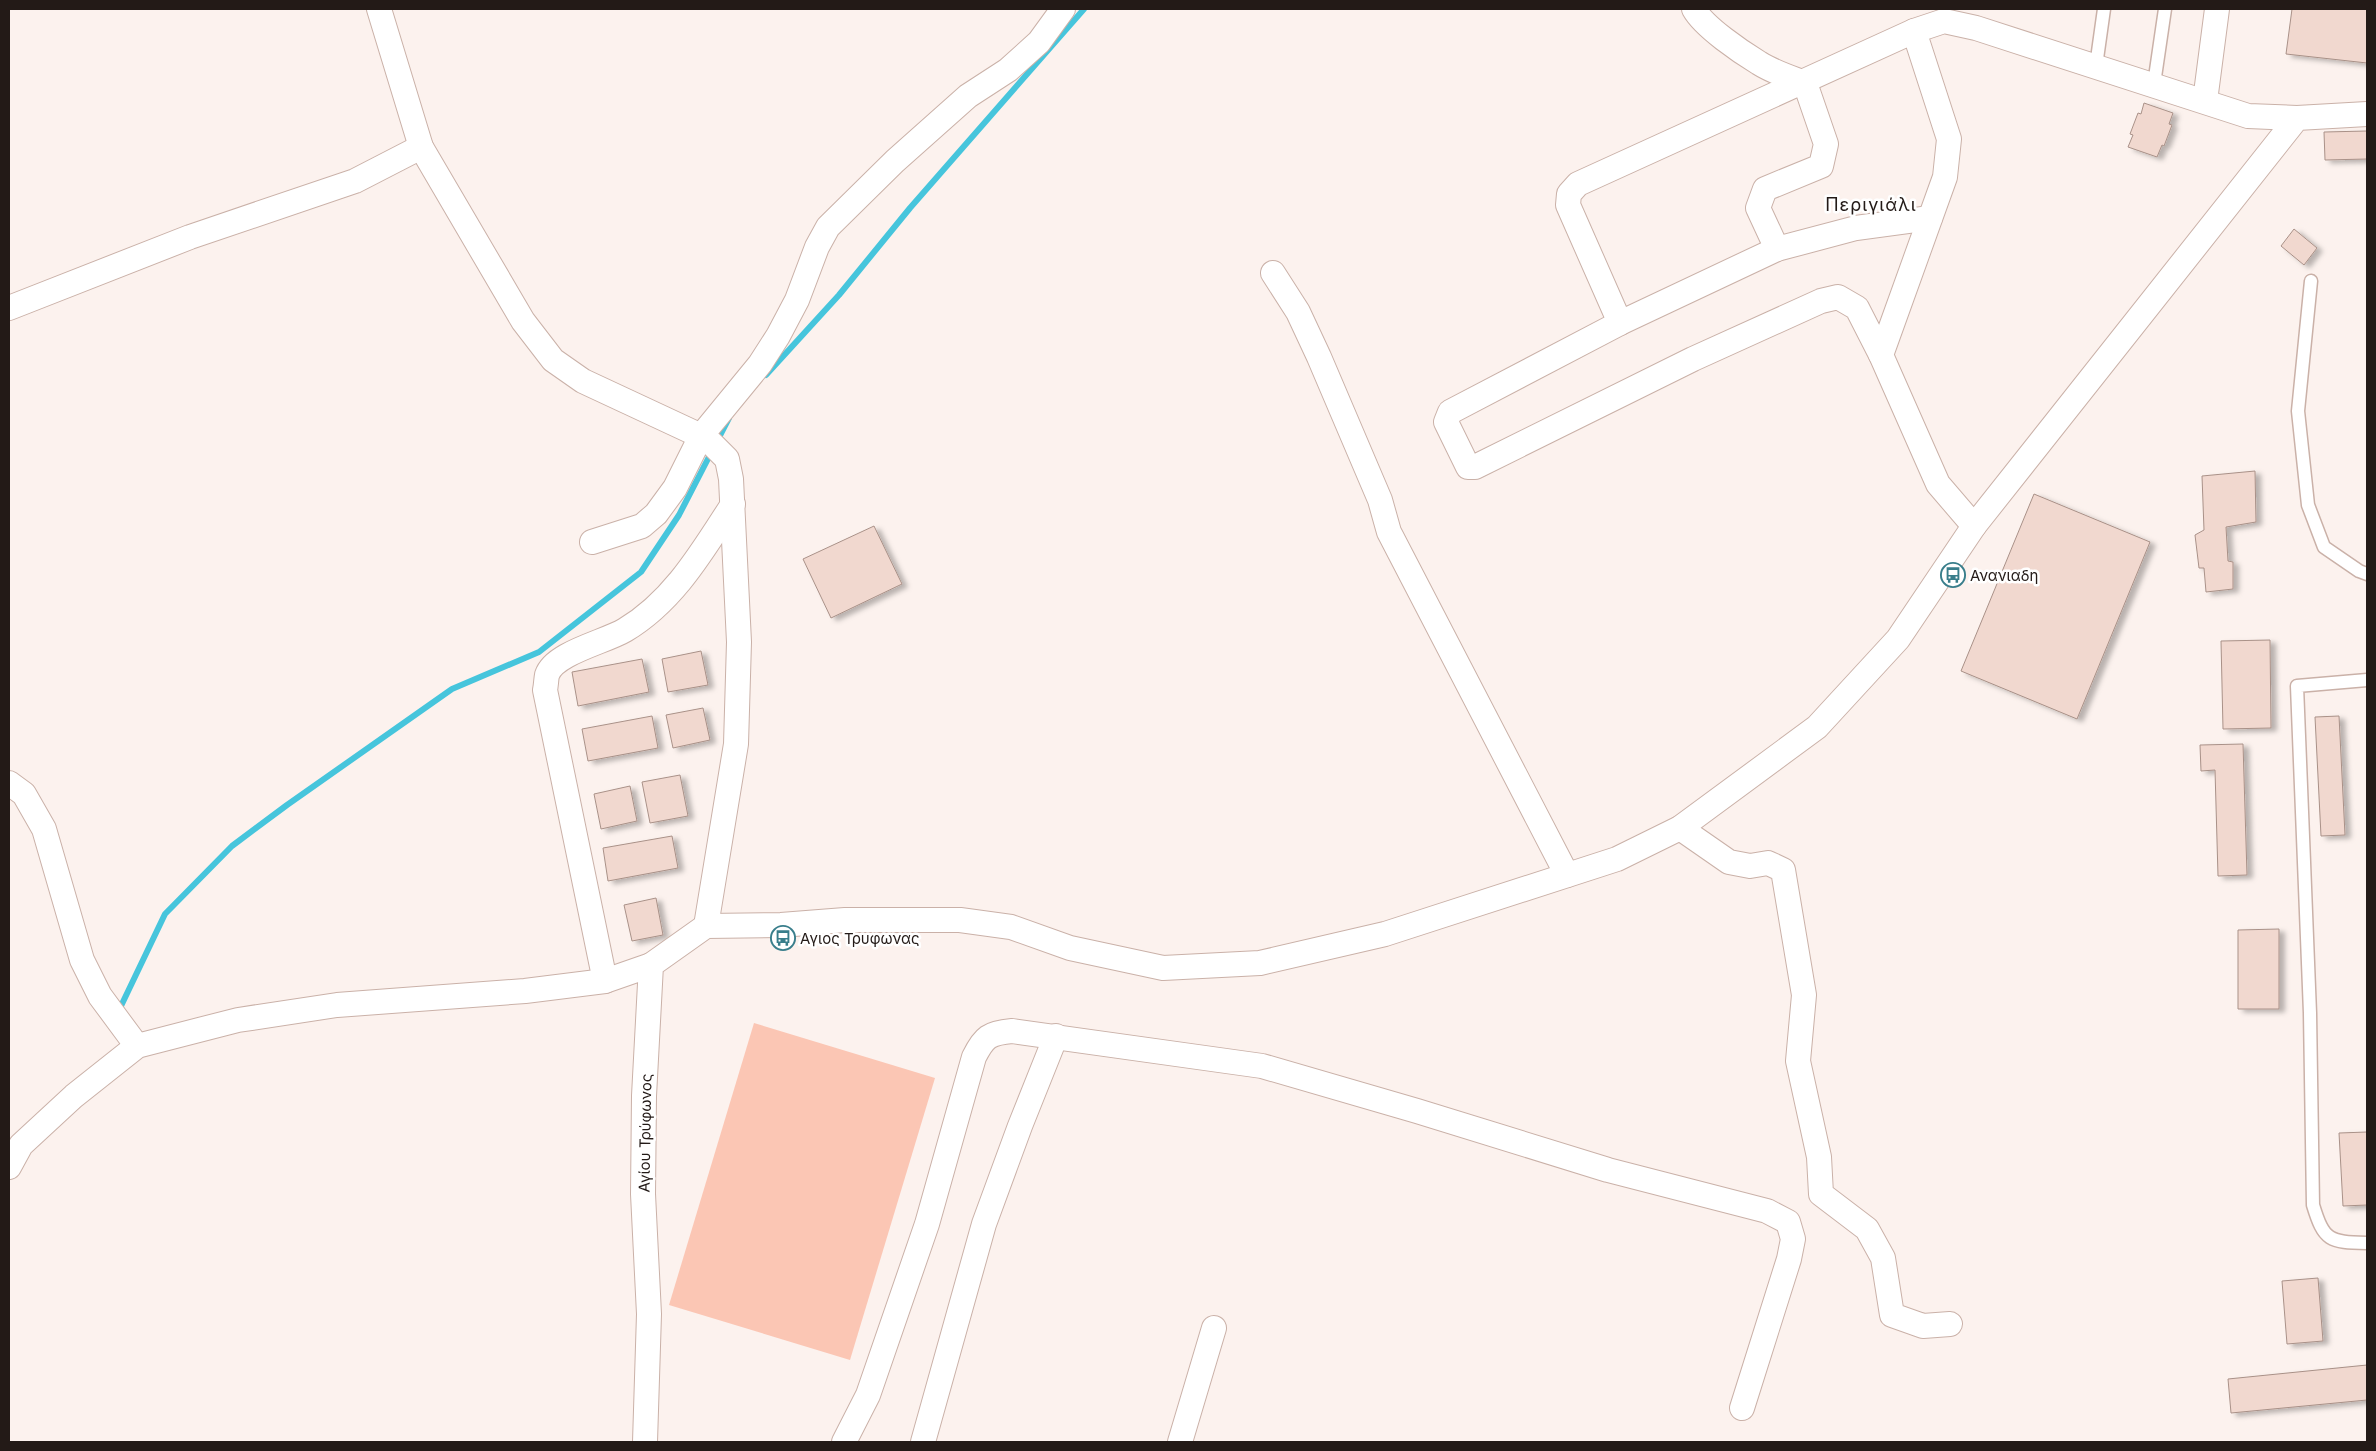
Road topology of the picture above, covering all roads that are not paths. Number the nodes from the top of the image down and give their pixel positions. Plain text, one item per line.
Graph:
1 (379, 9) edge
2 (1063, 9) edge
3 (1694, 9) edge
4 (2104, 9) edge
5 (2165, 9) edge
6 (2216, 9) edge
7 (1914, 31) junction
8 (2096, 66) junction
9 (1805, 83) junction
10 (2154, 84) junction
11 (2205, 101) junction
12 (2367, 114) edge
13 (2297, 118) junction
14 (421, 147) junction
15 (1930, 218) junction
16 (1777, 249) junction
17 (1273, 273) dead end
18 (2311, 281) dead end
19 (9, 308) edge
20 (1620, 323) junction
21 (1881, 355) junction
22 (713, 446) junction
23 (733, 504) junction
24 (1974, 526) junction
25 (592, 542) dead end
26 (2367, 574) edge
27 (2367, 680) edge
28 (9, 783) edge
29 (1680, 828) junction
30 (1567, 876) junction
31 (706, 926) junction
32 (651, 965) junction
33 (605, 981) junction
34 (1056, 1036) junction
35 (137, 1046) junction
36 (9, 1167) edge
37 (2367, 1243) edge
38 (1950, 1324) dead end
39 (1214, 1328) dead end
40 (1742, 1408) dead end
41 (645, 1442) edge
42 (844, 1442) edge
43 (923, 1442) edge
44 (1180, 1442) edge

1 - 14 street
2 - 22 street
3 - 9 street
4 - 8 lane
5 - 10 lane
6 - 11 street
7 - 8 street
7 - 9 street
7 - 15 street
8 - 10 street
9 - 16 street
9 - 20 street
10 - 11 street
11 - 13 street
12 - 13 street
13 - 24 street
14 - 19 street
14 - 22 street
15 - 16 street
15 - 21 street
16 - 20 street
17 - 30 street
18 - 26 lane
20 - 21 street
21 - 24 street
22 - 23 street
22 - 25 street
23 - 31 street
23 - 33 street
24 - 29 street
27 - 37 lane
28 - 35 street
29 - 30 street
29 - 38 street
30 - 31 street
31 - 32 street
32 - 33 street
32 - 41 street, Αγίου Τρύφωνος
33 - 35 street
34 - 40 street
34 - 42 street
34 - 43 street
35 - 36 street
39 - 44 street

